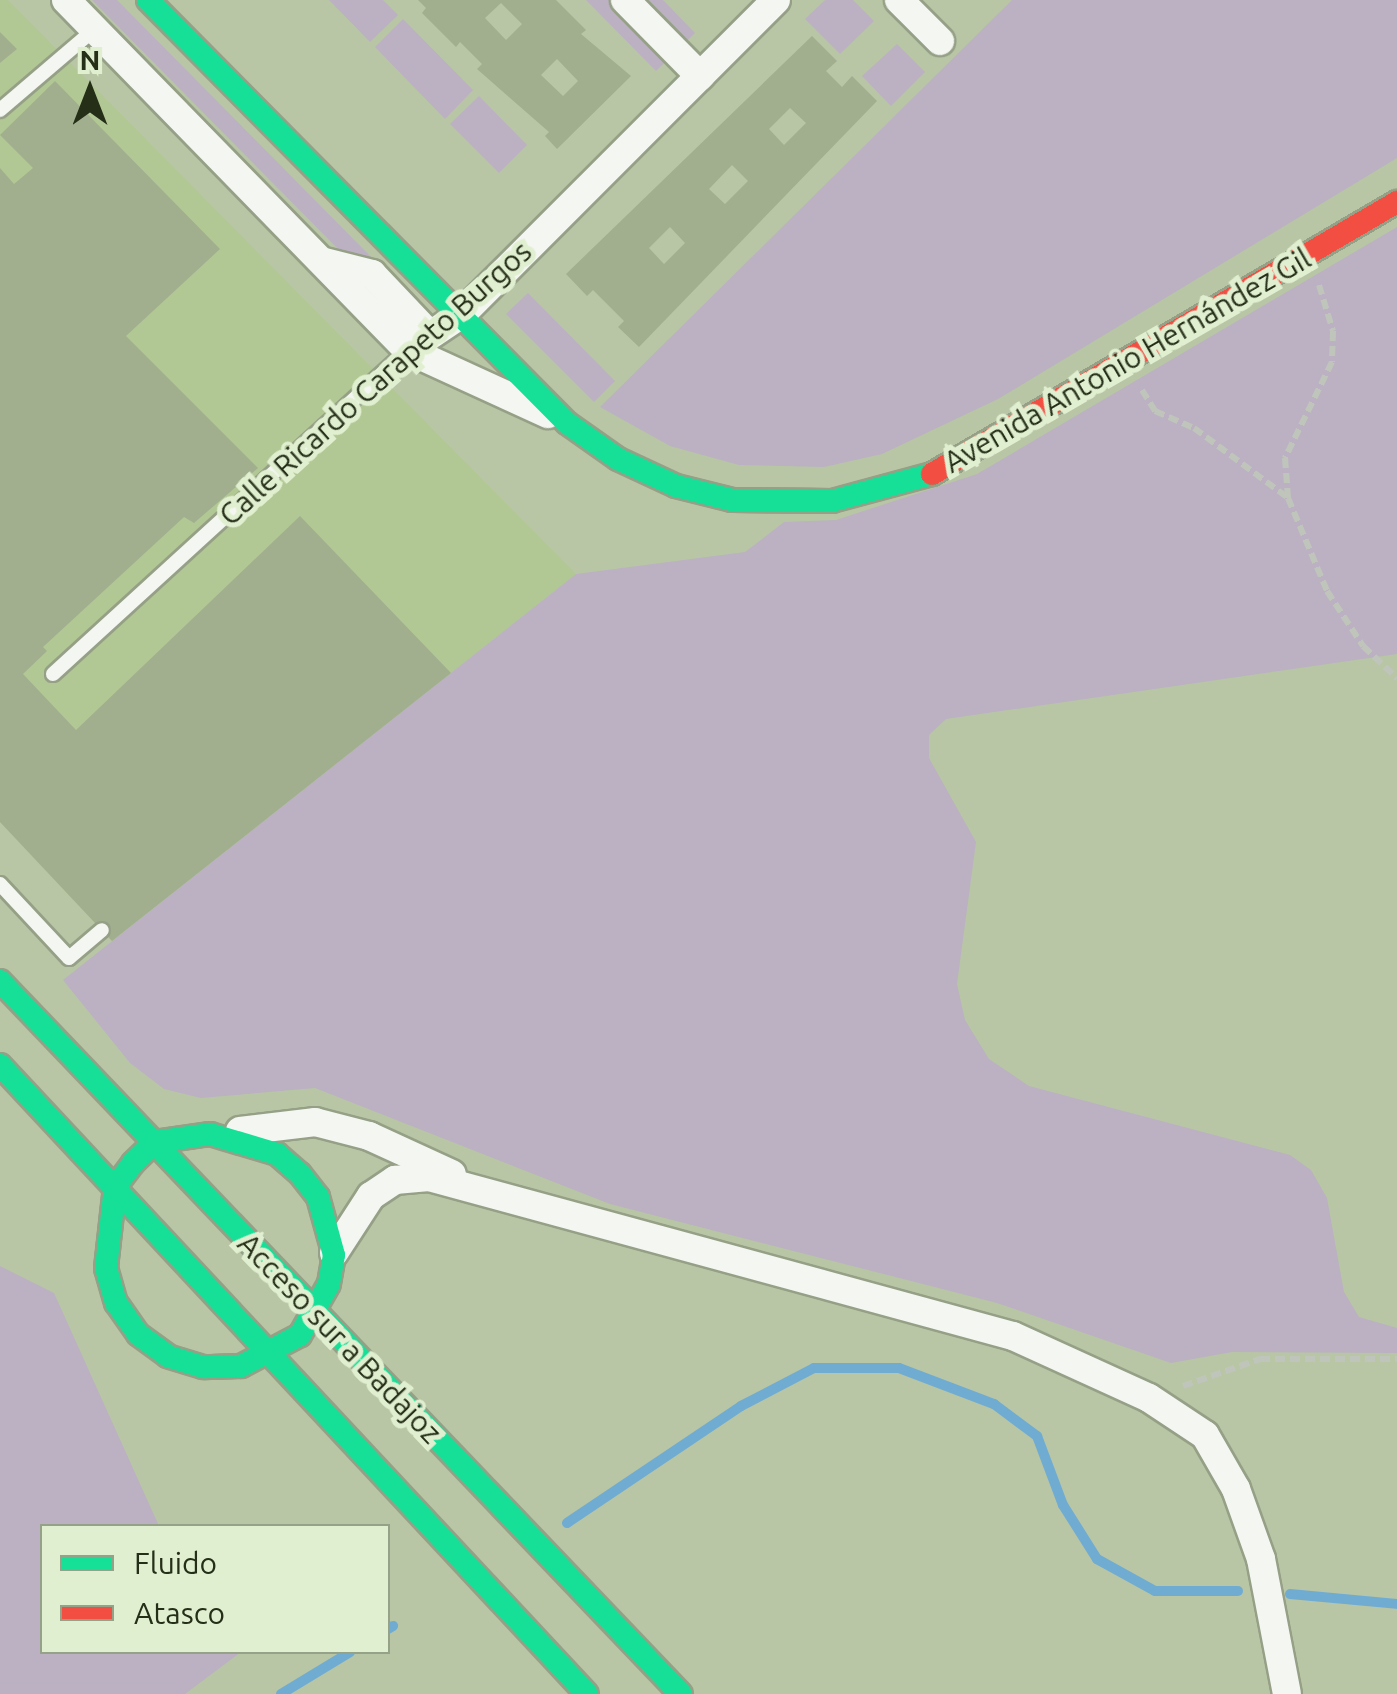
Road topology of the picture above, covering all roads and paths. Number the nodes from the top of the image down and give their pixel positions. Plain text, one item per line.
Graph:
1 (66, 0) edge
2 (148, 0) edge
3 (625, 0) edge
4 (776, 0) edge
5 (900, 0) edge
6 (95, 29) junction
7 (940, 41) dead end
8 (700, 76) junction
9 (0, 110) edge
10 (1397, 202) edge
11 (1305, 257) junction
12 (462, 314) junction
13 (418, 342) junction
14 (1126, 364) junction
15 (567, 423) junction
16 (1288, 498) junction
17 (52, 674) dead end
18 (1397, 678) edge
19 (0, 884) edge
20 (102, 930) dead end
21 (0, 982) edge
22 (0, 1065) edge
23 (210, 1134) junction
24 (154, 1142) junction
25 (115, 1187) junction
26 (498, 1195) junction
27 (334, 1254) junction
28 (316, 1314) junction
29 (274, 1354) junction
30 (1397, 1359) edge
31 (1149, 1398) junction
32 (587, 1694) edge
33 (681, 1694) edge
34 (1286, 1694) edge

1 - 6 street, Avenida Antonio Hernández Gil
2 - 12 main road, Avenida Antonio Hernández Gil
3 - 8 street
4 - 8 street, Calle Ricardo Carapeto Burgos
5 - 7 street
6 - 9 lane
6 - 13 street, Avenida Antonio Hernández Gil
8 - 12 street, Calle Ricardo Carapeto Burgos
10 - 11 main road, Avenida Antonio Hernández Gil
11 - 14 main road, Avenida Antonio Hernández Gil
11 - 16 path
12 - 13 street, Calle Ricardo Carapeto Burgos
12 - 15 main road, Avenida Antonio Hernández Gil
13 - 15 street, Avenida Antonio Hernández Gil
13 - 17 lane, Calle Ricardo Carapeto Burgos
14 - 15 main road, Avenida Antonio Hernández Gil
14 - 16 path
16 - 18 path
19 - 20 lane
21 - 24 main road, Acceso sur a Badajoz
22 - 25 main road, Acceso sur a Badajoz
23 - 24 main road
23 - 26 street
23 - 27 main road
24 - 25 main road
24 - 28 main road, Acceso sur a Badajoz
25 - 29 main road, Acceso sur a Badajoz
25 - 29 main road
26 - 27 street
26 - 31 street
27 - 28 main road
28 - 29 main road
28 - 33 main road, Acceso sur a Badajoz
29 - 32 main road, Acceso sur a Badajoz
30 - 31 path
31 - 34 street

